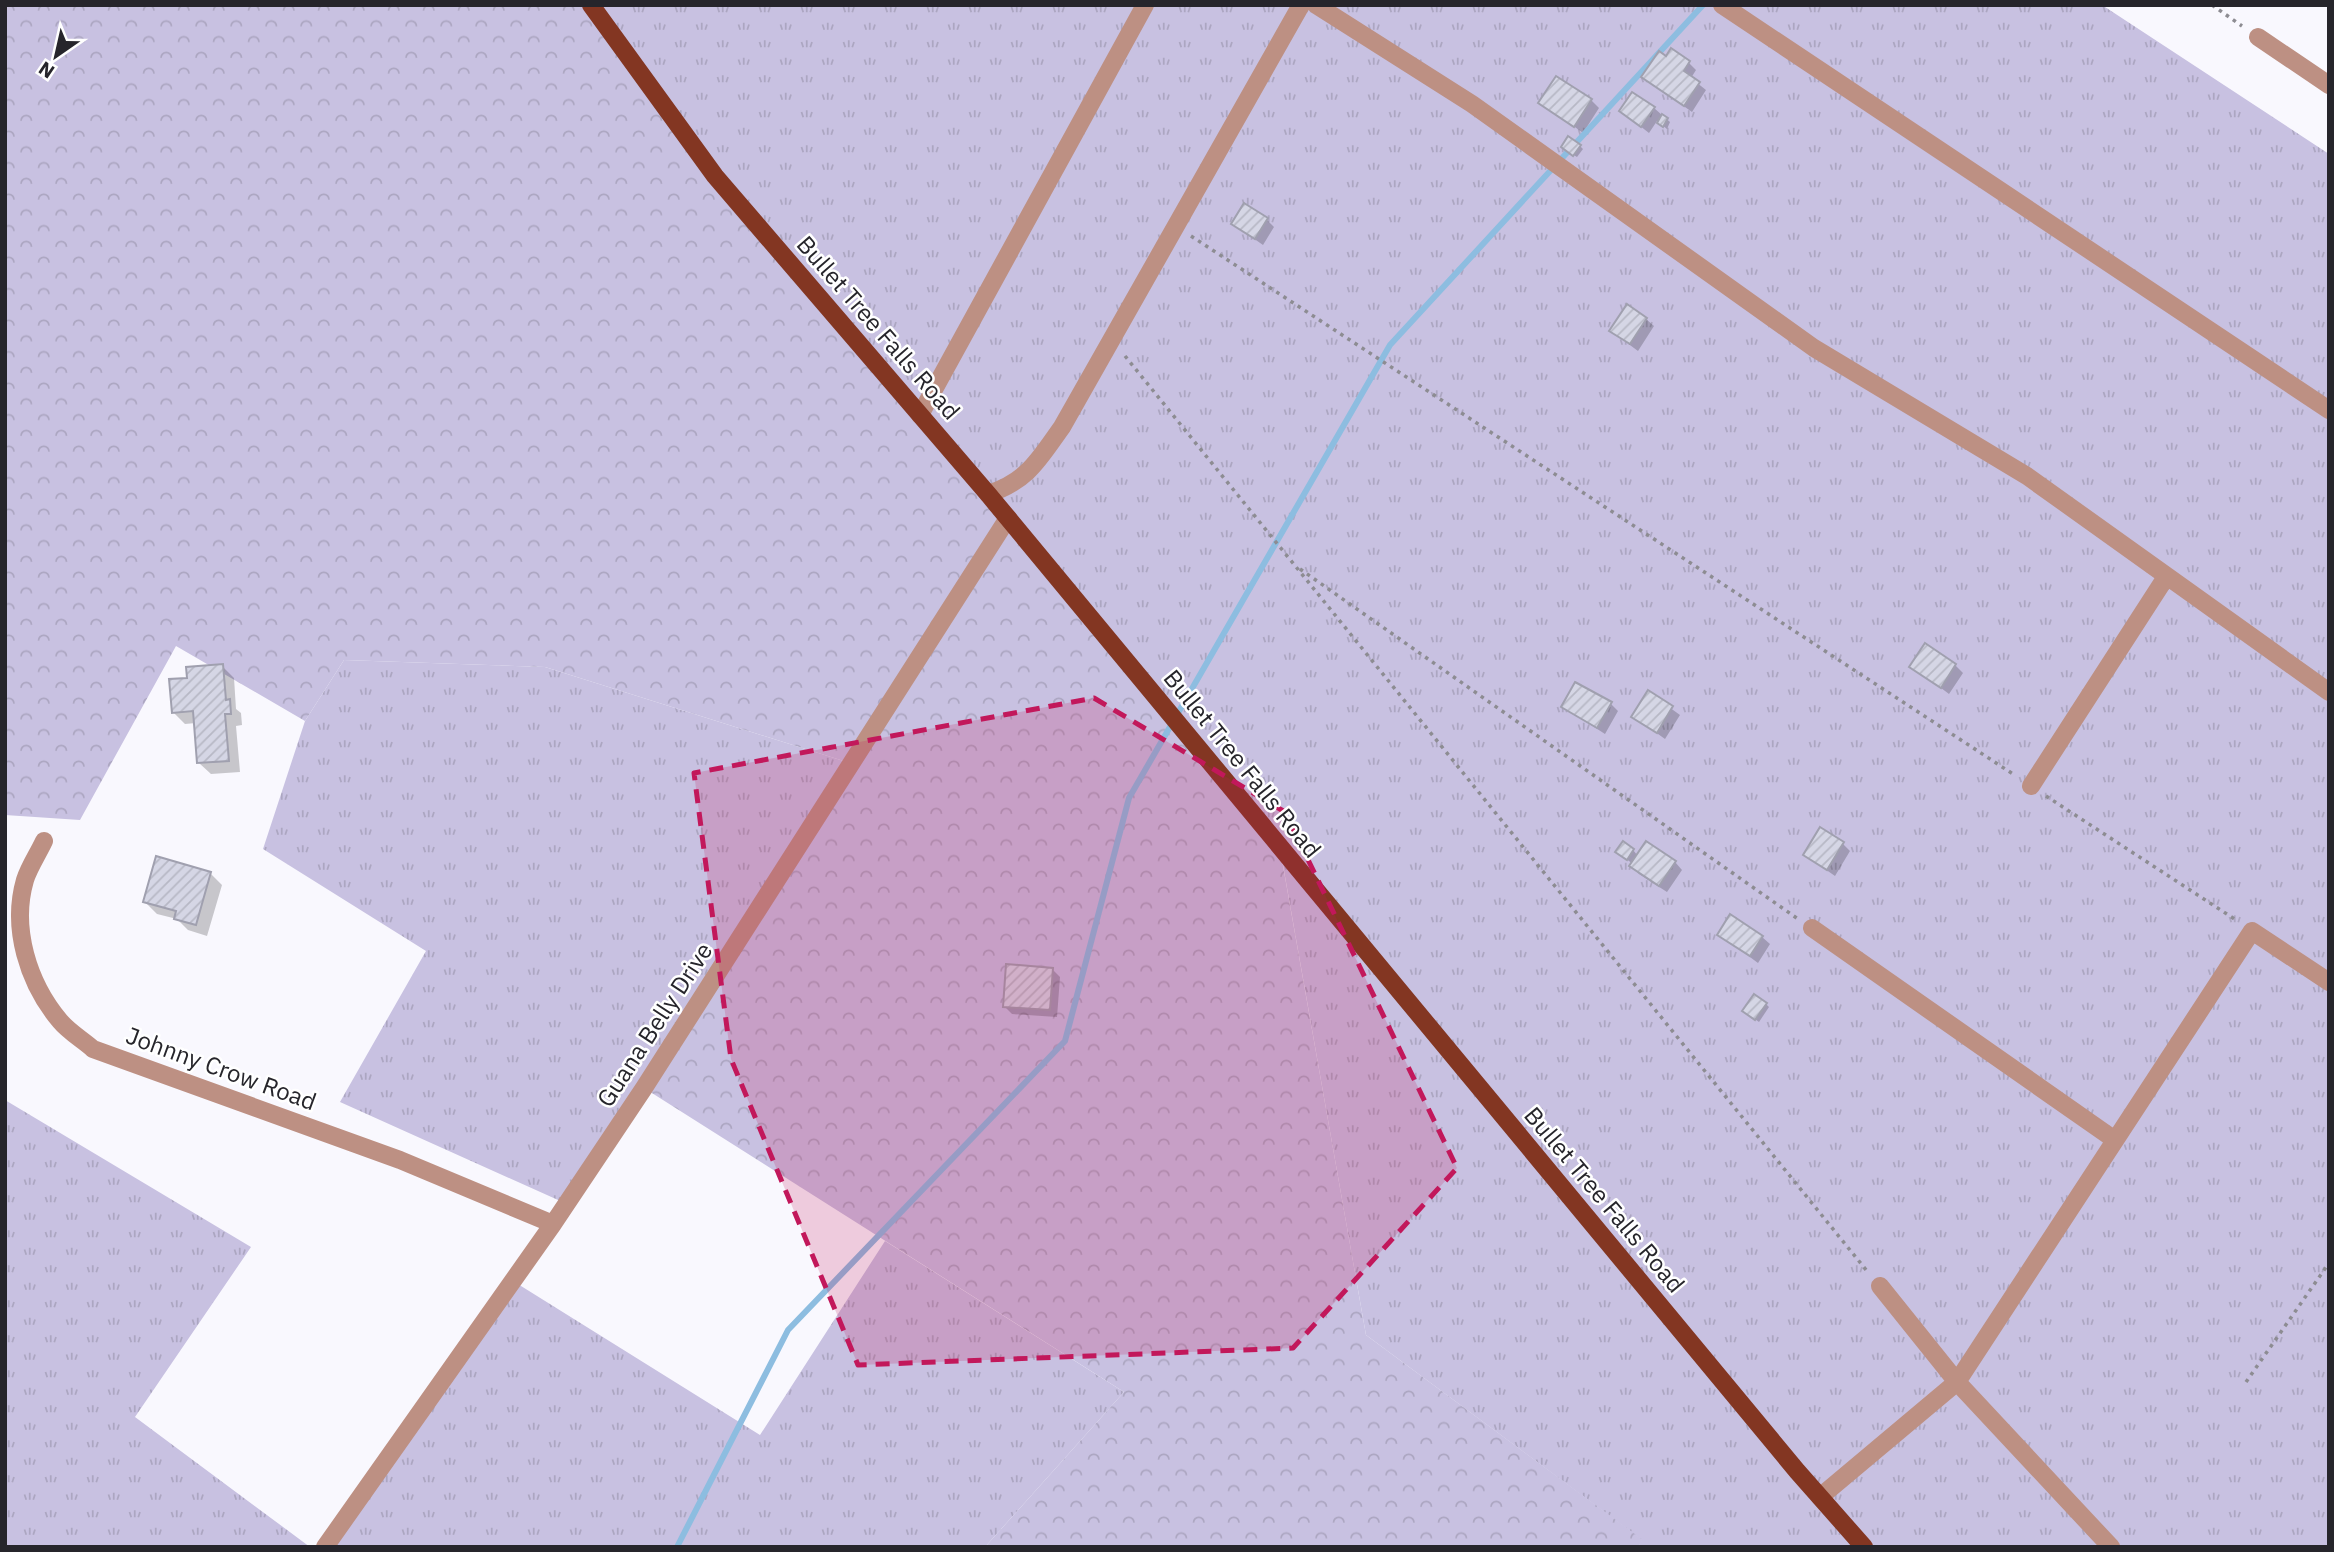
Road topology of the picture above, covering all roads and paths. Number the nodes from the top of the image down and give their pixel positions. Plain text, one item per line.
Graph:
1 (591, 5) edge
2 (1145, 5) edge
3 (1301, 5) edge
4 (1316, 5) edge
5 (1722, 5) edge
6 (2212, 5) edge
7 (2258, 37) joint
8 (2329, 85) edge
9 (1175, 225) junction
10 (1111, 339) junction
11 (2329, 410) edge
12 (920, 415) junction
13 (988, 494) junction
14 (1008, 518) junction
15 (1294, 565) junction
16 (2166, 577) junction
17 (2329, 692) edge
18 (2031, 786) junction
19 (44, 841) dead end
20 (1812, 928) joint
21 (2252, 930) junction
22 (2329, 982) edge
23 (2115, 1140) junction
24 (553, 1224) junction
25 (2329, 1263) edge
26 (1880, 1286) joint
27 (1957, 1382) junction
28 (2246, 1382) dead end
29 (1820, 1497) junction
30 (325, 1547) edge
31 (1864, 1547) edge
32 (2111, 1547) edge

1 - 12 main road, Bullet Tree Falls Road
2 - 12 street
3 - 9 street
4 - 16 street
5 - 11 street
6 - 7 path
7 - 8 street
9 - 10 street
9 - 18 path
10 - 13 street
10 - 15 path
12 - 13 main road, Bullet Tree Falls Road
13 - 14 main road, Bullet Tree Falls Road
14 - 24 street, Guana Belly Drive
14 - 29 main road, Bullet Tree Falls Road
15 - 20 path
15 - 26 path
16 - 17 street
16 - 18 street
18 - 21 path
19 - 24 street, Johnny Crow Road
20 - 23 street
21 - 22 street
21 - 23 street
23 - 27 street
24 - 30 street, Guana Belly Drive
25 - 28 path
26 - 27 street
27 - 29 street
27 - 32 street
29 - 31 main road, Bullet Tree Falls Road

